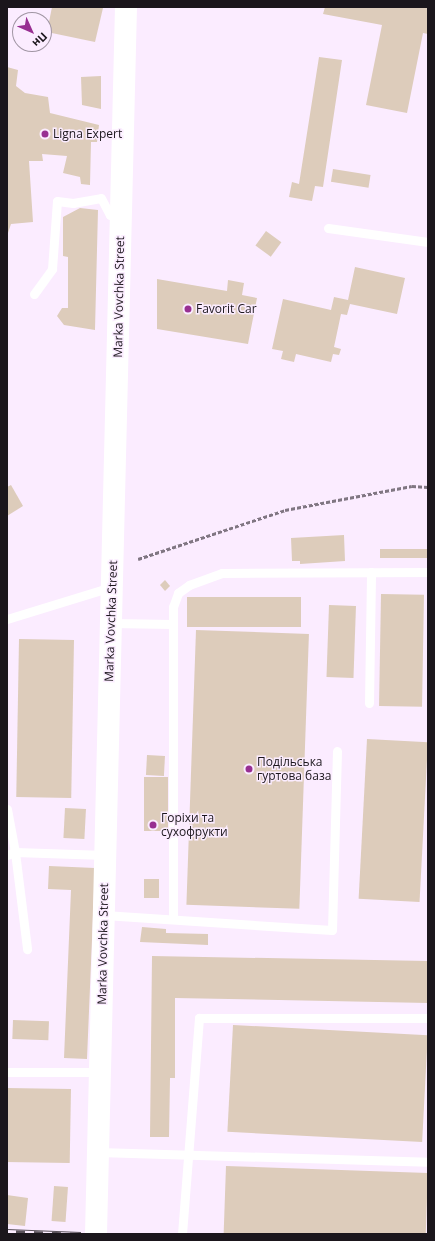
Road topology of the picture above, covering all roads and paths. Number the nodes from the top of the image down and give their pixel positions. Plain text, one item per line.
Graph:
1 (126, 7) edge
2 (121, 216) junction
3 (328, 228) dead end
4 (428, 242) edge
5 (34, 294) dead end
6 (428, 487) edge
7 (138, 559) dead end
8 (371, 572) junction
9 (428, 572) edge
10 (112, 587) junction
11 (7, 618) edge
12 (111, 623) junction
13 (173, 624) junction
14 (369, 703) dead end
15 (337, 751) dead end
16 (7, 809) edge
17 (11, 854) edge
18 (105, 854) junction
19 (104, 915) junction
20 (173, 919) junction
21 (27, 949) dead end
22 (428, 1018) edge
23 (7, 1072) edge
24 (100, 1072) junction
25 (98, 1152) junction
26 (190, 1155) junction
27 (428, 1162) edge
28 (96, 1234) edge
29 (182, 1234) edge

1 - 2 main road, Marka Vovchka Street
2 - 5 lane
2 - 10 main road, Marka Vovchka Street
3 - 4 lane
6 - 7 path
8 - 9 lane
8 - 13 lane
8 - 14 lane
10 - 11 lane
10 - 12 main road, Marka Vovchka Street
12 - 13 lane
12 - 18 main road, Marka Vovchka Street
13 - 20 lane
15 - 20 lane
16 - 17 lane
17 - 18 lane
17 - 21 lane
18 - 19 main road, Marka Vovchka Street
19 - 20 lane
19 - 24 main road, Marka Vovchka Street
22 - 26 lane
23 - 24 lane
24 - 25 main road, Marka Vovchka Street
25 - 26 lane
25 - 28 main road, Marka Vovchka Street
26 - 27 lane
26 - 29 lane

